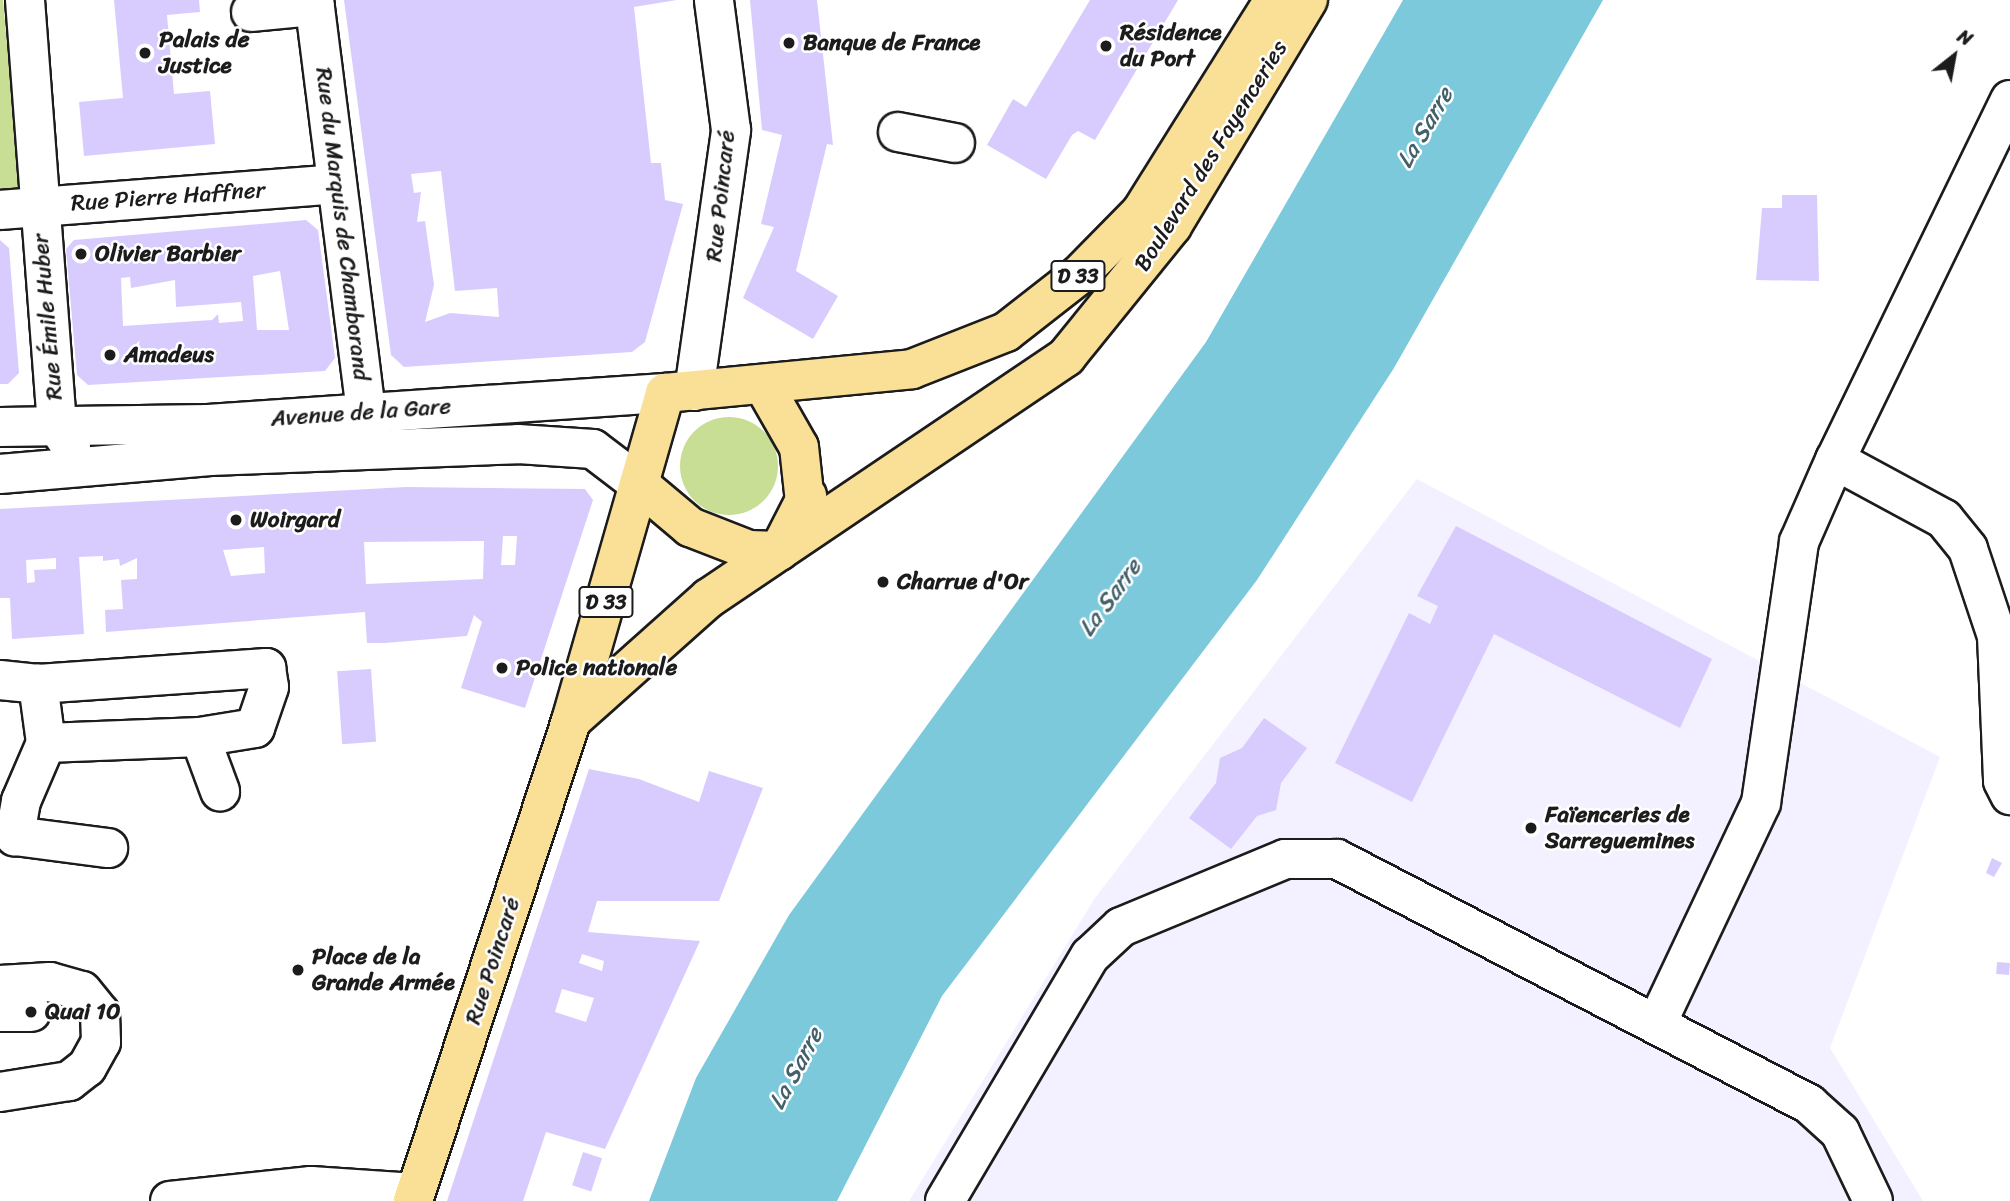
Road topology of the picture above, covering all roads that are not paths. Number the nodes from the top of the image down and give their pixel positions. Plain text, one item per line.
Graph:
1 (25, 0) edge
2 (714, 0) edge
3 (1274, 0) edge
4 (1308, 0) edge
5 (314, 3) edge
6 (251, 12) dead end
7 (2010, 100) edge
8 (898, 132) dead end
9 (955, 143) dead end
10 (336, 184) junction
11 (39, 207) junction
12 (0, 210) edge
13 (764, 386) junction
14 (680, 392) junction
15 (57, 426) junction
16 (0, 427) edge
17 (369, 430) junction
18 (1835, 460) junction
19 (102, 464) junction
20 (0, 474) edge
21 (639, 484) junction
22 (798, 526) junction
23 (716, 538) junction
24 (745, 574) junction
25 (0, 680) edge
26 (38, 684) junction
27 (571, 721) junction
28 (200, 737) junction
29 (46, 743) junction
30 (220, 791) dead end
31 (2010, 795) edge
32 (108, 848) dead end
33 (0, 985) edge
34 (1658, 1021) junction
35 (0, 1079) edge
36 (39, 1086) junction
37 (0, 1092) edge
38 (414, 1197) edge
39 (170, 1201) edge
40 (945, 1201) edge
41 (1873, 1201) edge

1 - 11 street, Rue Émile Huber
2 - 14 street, Rue Poincaré
3 - 13 main road, Boulevard des Fayenceries / D 33
4 - 22 main road, Boulevard des Fayenceries / D 33
5 - 6 street
5 - 10 street, Rue du Marquis de Chamborand
7 - 18 street
8 - 9 street
10 - 11 street, Rue Pierre Haffner
10 - 17 street, Rue du Marquis de Chamborand
11 - 12 street, Rue Pierre Haffner
11 - 15 street, Rue Émile Huber
13 - 14 main road, D 33
13 - 22 main road
14 - 17 street, Avenue de la Gare
14 - 21 main road, D 33
15 - 16 street, Avenue de la Gare
15 - 17 street, Avenue de la Gare
15 - 19 street
17 - 19 street, Avenue de la Gare
17 - 21 street, Avenue de la Gare
18 - 31 street
18 - 34 street
19 - 20 street, Avenue de la Gare
21 - 23 main road
21 - 27 main road, Rue Poincaré / D 33
22 - 23 main road
22 - 24 main road, Rue Poincaré / D 33
23 - 24 main road
24 - 27 main road, Rue Poincaré / D 33
25 - 26 street
26 - 28 street
26 - 29 street
27 - 38 main road, Rue Poincaré / D 33
28 - 29 street
28 - 30 street
29 - 32 street
33 - 36 street
34 - 40 street
34 - 41 street
35 - 36 street
36 - 37 street
38 - 39 street

